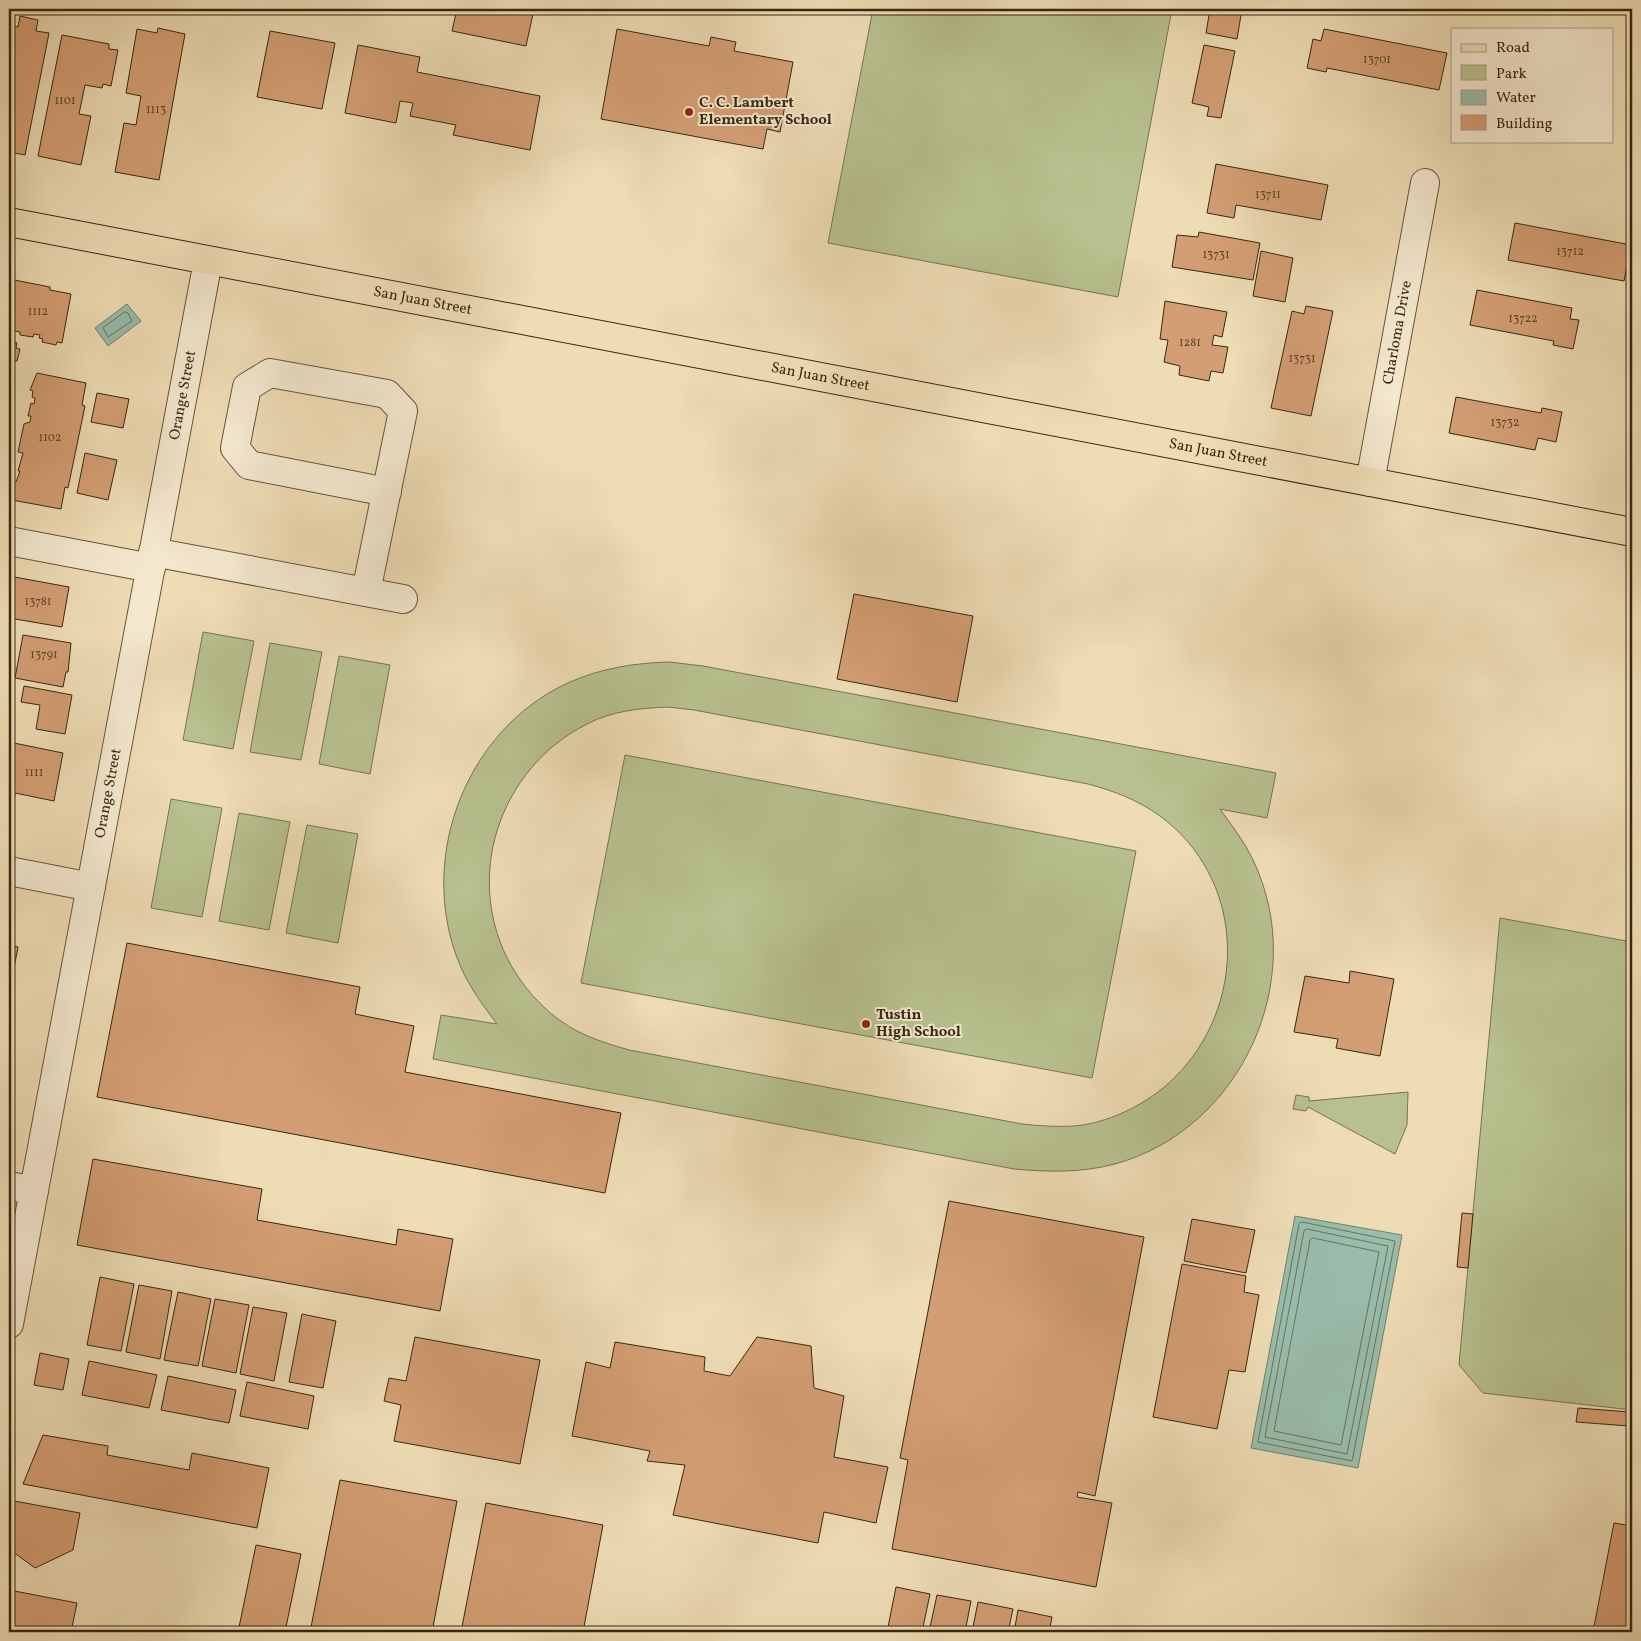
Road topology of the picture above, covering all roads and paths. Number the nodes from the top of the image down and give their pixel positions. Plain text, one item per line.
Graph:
1 (1425, 183) dead end
2 (9, 222) edge
3 (208, 261) junction
4 (1370, 482) junction
5 (387, 492) junction
6 (1632, 532) edge
7 (9, 541) edge
8 (152, 560) junction
9 (366, 592) junction
10 (403, 599) dead end
11 (9, 871) edge
12 (91, 887) junction
13 (21, 1188) edge
14 (9, 1324) edge

1 - 4 street, Charloma Drive
2 - 3 main road, San Juan Street
3 - 4 main road, San Juan Street
3 - 8 street, Orange Street
4 - 6 main road, San Juan Street
5 - 5 street
5 - 9 street
7 - 8 street
8 - 9 street
8 - 12 street, Orange Street
9 - 10 street
11 - 12 street
12 - 13 street, Orange Street
13 - 14 street, Orange Street

